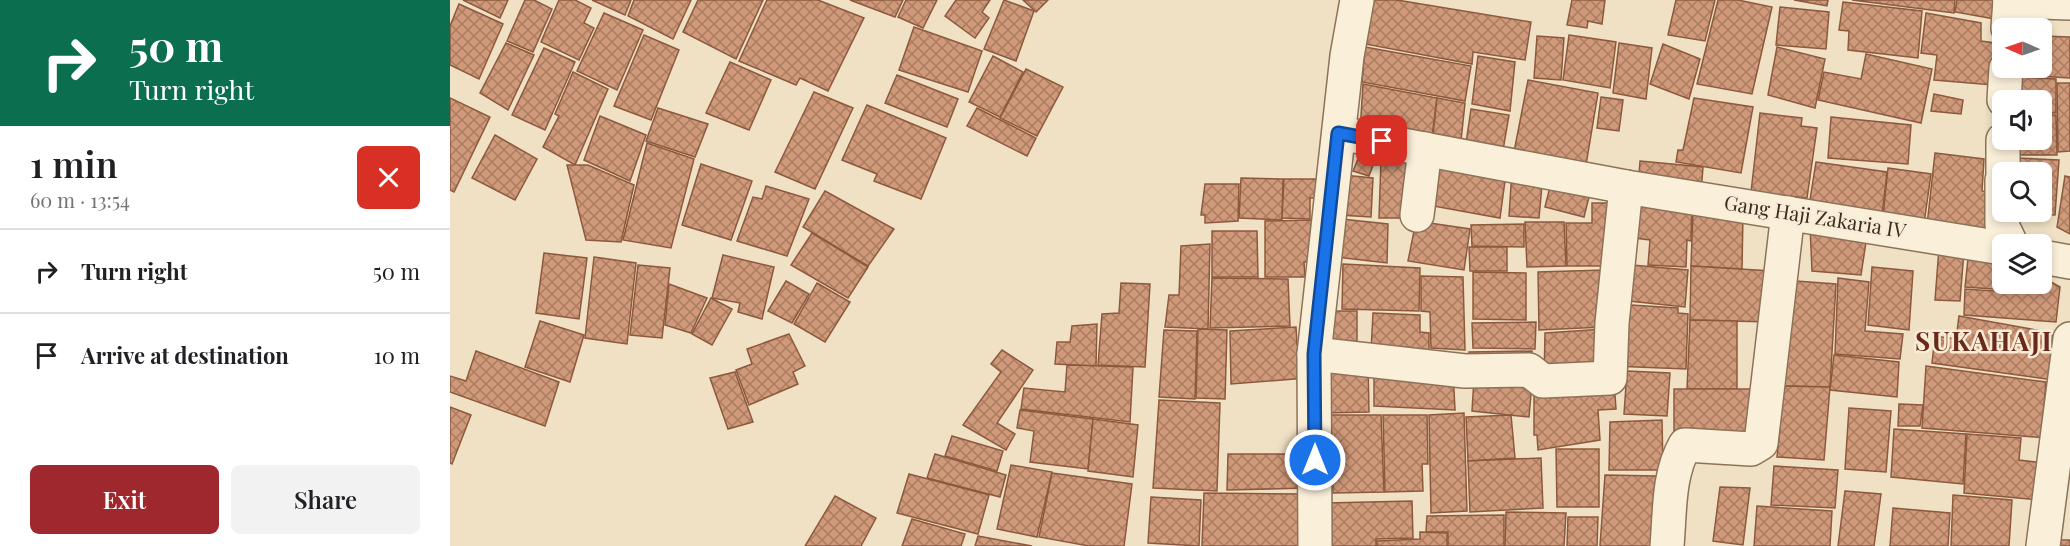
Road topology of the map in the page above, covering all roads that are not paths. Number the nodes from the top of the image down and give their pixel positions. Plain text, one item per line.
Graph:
1 (1357, 0) edge
2 (2070, 3) edge
3 (2009, 10) edge
4 (1338, 133) junction
5 (1425, 149) junction
6 (1626, 187) junction
7 (1788, 213) junction
8 (1417, 215) dead end
9 (1992, 246) edge
10 (2052, 259) edge
11 (2070, 262) edge
12 (2070, 339) edge
13 (1314, 354) junction
14 (1315, 546) edge
15 (1667, 546) edge
16 (2043, 546) edge

1 - 4 street
2 - 3 street
4 - 5 street, Gang Haji Zakaria IV
4 - 13 street
5 - 6 street, Gang Haji Zakaria IV
5 - 8 street
6 - 7 street, Gang Haji Zakaria IV
6 - 13 street
7 - 9 street, Gang Haji Zakaria IV
7 - 15 street
10 - 11 street
12 - 16 street
13 - 14 street

